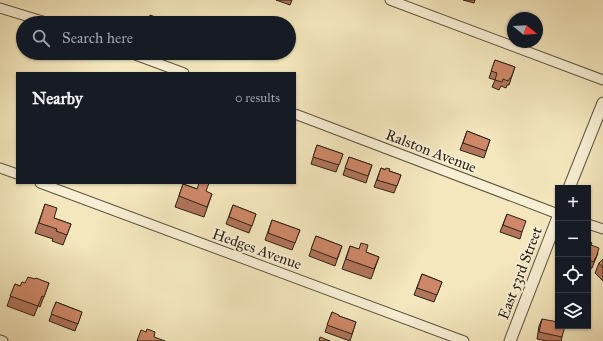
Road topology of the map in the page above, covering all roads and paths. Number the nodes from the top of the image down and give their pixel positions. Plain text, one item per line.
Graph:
1 (390, 0) edge
2 (0, 8) edge
3 (26, 16) edge
4 (149, 60) edge
5 (181, 72) edge
6 (603, 80) edge
7 (603, 103) edge
8 (296, 114) edge
9 (0, 168) edge
10 (16, 174) edge
11 (43, 184) edge
12 (570, 185) edge
13 (555, 215) edge
14 (556, 221) edge
15 (591, 225) edge
16 (603, 229) edge
17 (464, 341) edge
18 (510, 341) edge

1 - 6 street
2 - 3 street
4 - 5 street
7 - 12 street
8 - 13 street, Ralston Avenue
9 - 10 street
11 - 17 street, Hedges Avenue
14 - 18 street, East 53rd Street
15 - 16 street

